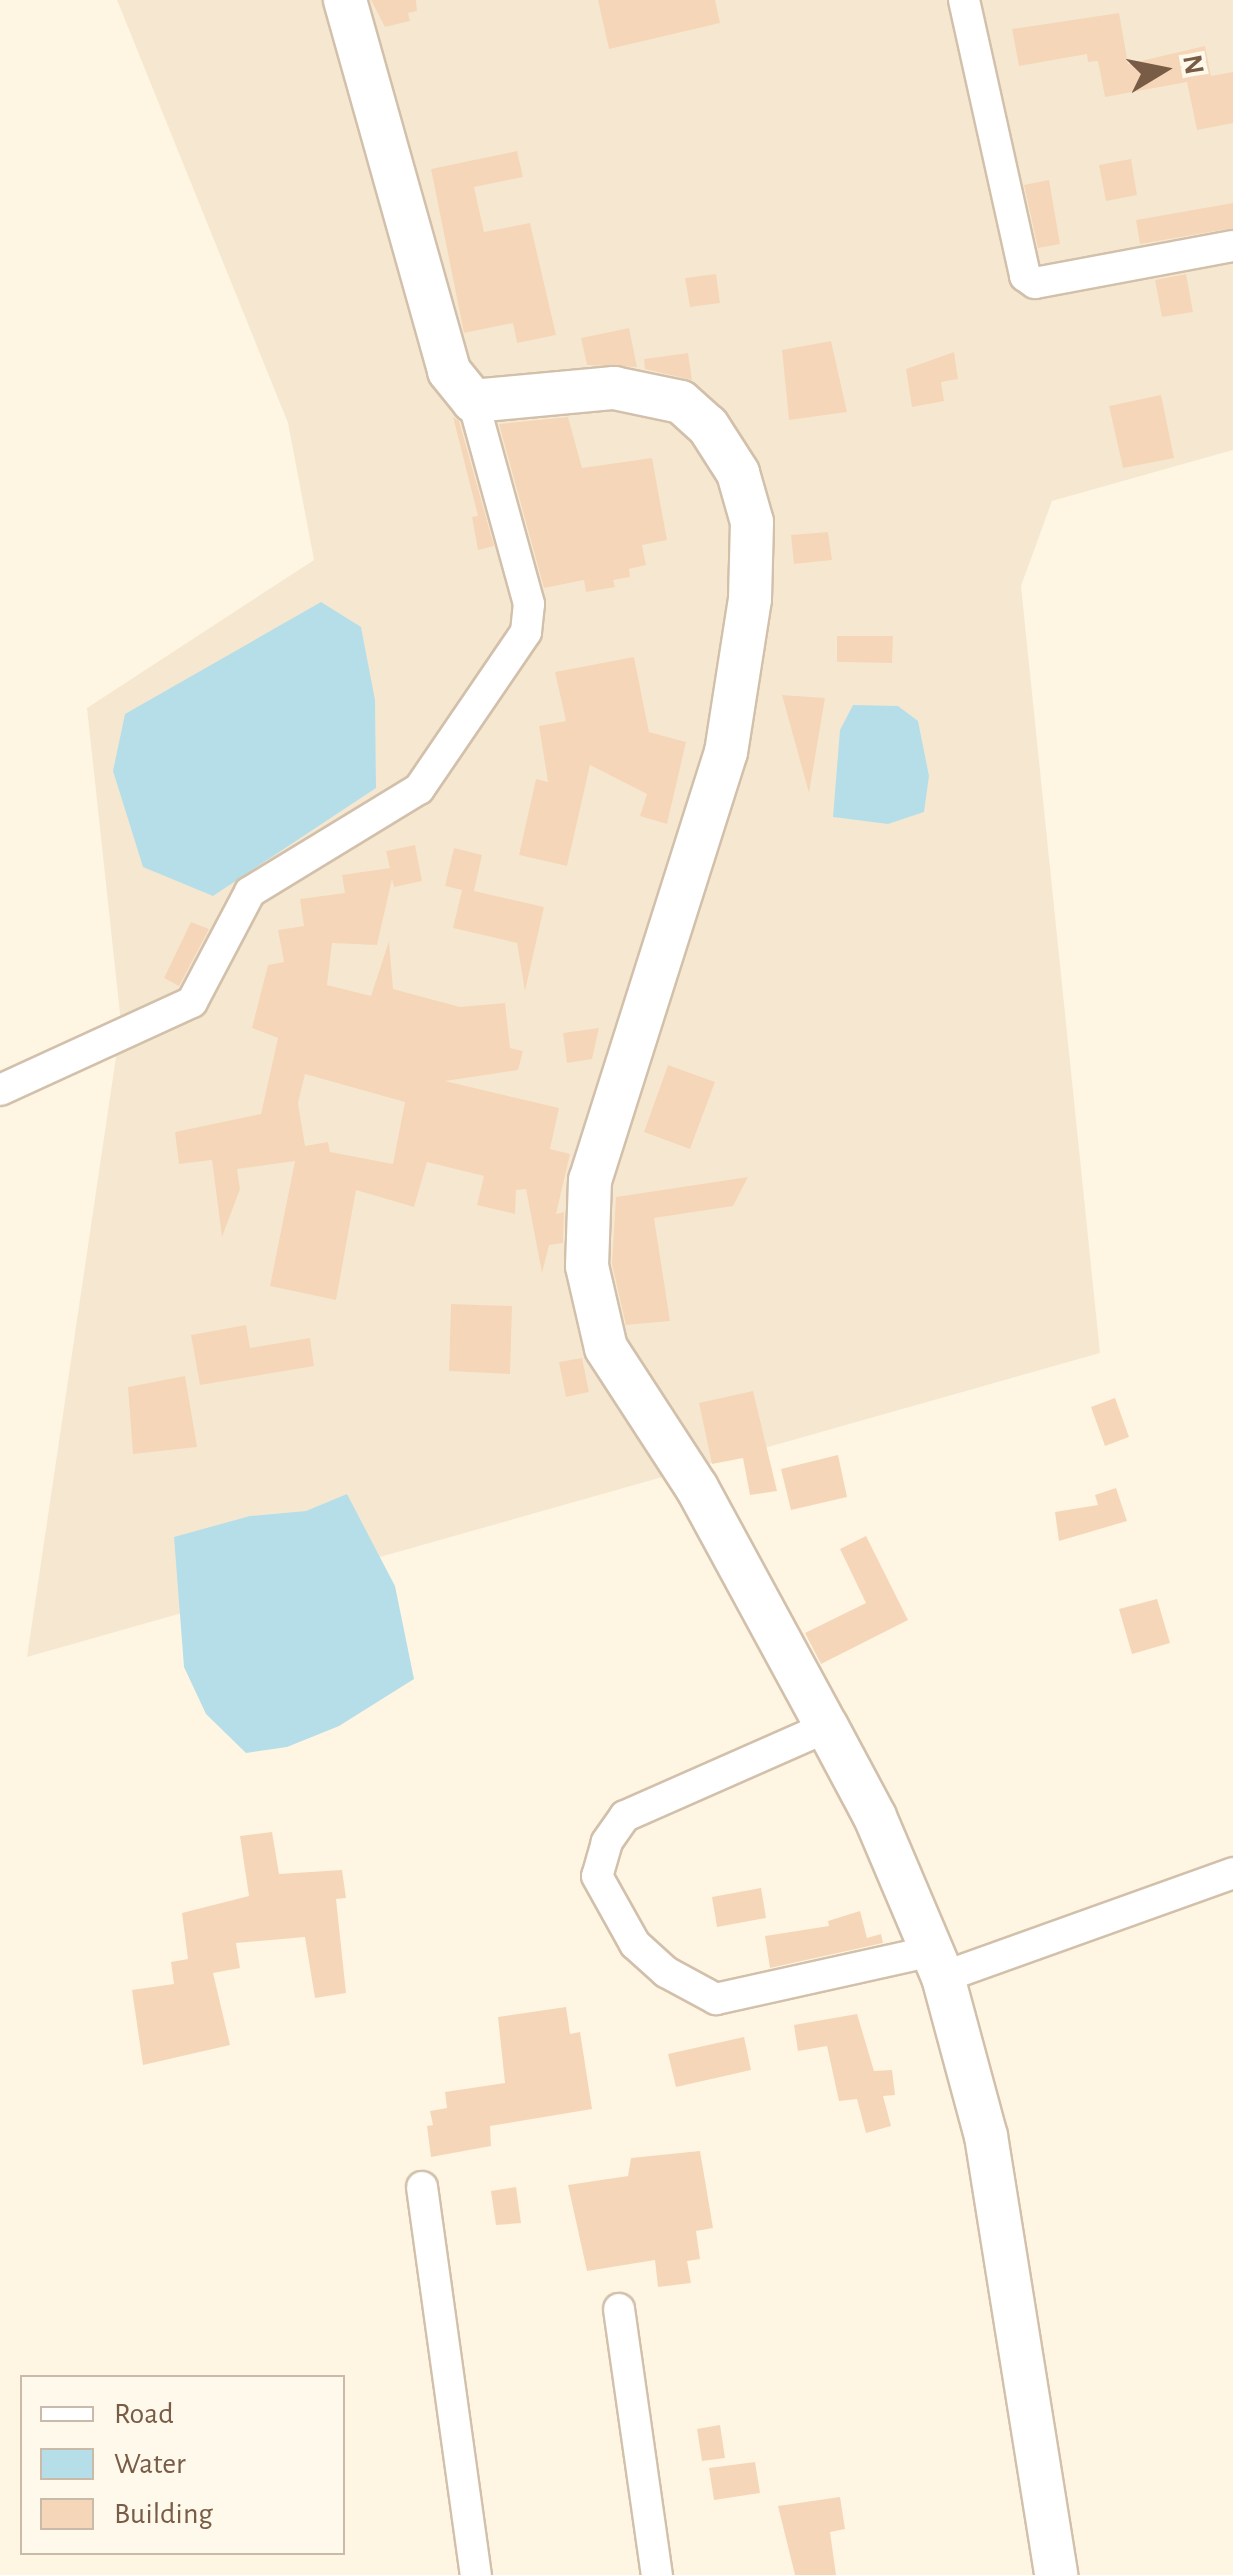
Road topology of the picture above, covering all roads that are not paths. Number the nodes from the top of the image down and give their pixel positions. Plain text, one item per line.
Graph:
1 (345, 0) edge
2 (964, 0) edge
3 (1233, 246) edge
4 (473, 401) junction
5 (0, 1090) edge
6 (827, 1727) junction
7 (1233, 1872) edge
8 (938, 1964) junction
9 (422, 2187) dead end
10 (619, 2310) dead end
11 (476, 2575) edge
12 (657, 2575) edge
13 (1056, 2575) edge

1 - 4 main road
2 - 3 street
4 - 5 street
4 - 6 main road
6 - 8 main road
6 - 8 street
7 - 8 street
8 - 13 main road
9 - 11 street
10 - 12 street

